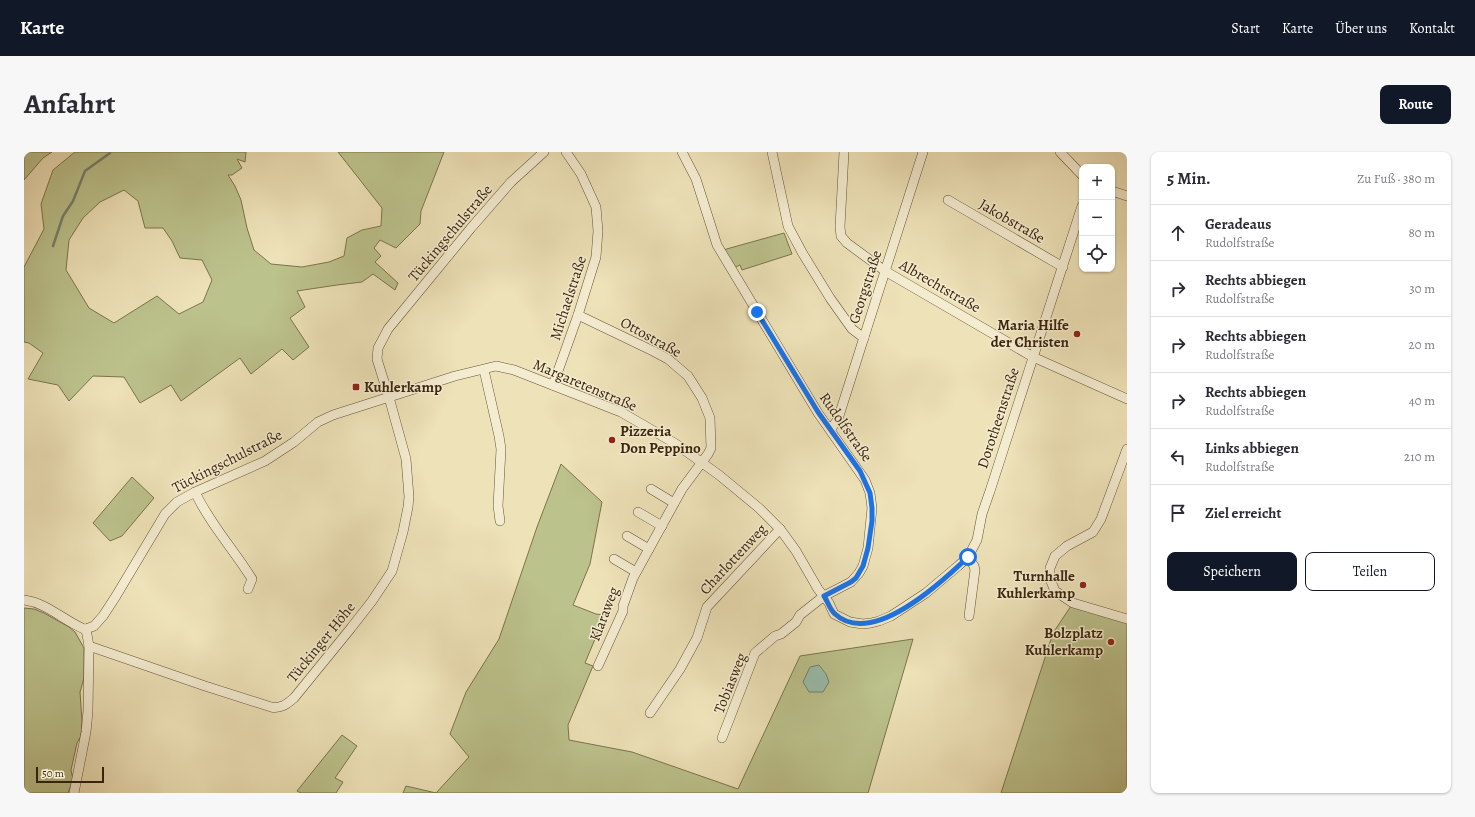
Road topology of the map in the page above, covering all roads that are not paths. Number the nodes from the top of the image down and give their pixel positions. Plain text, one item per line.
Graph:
1 (544, 152) edge
2 (566, 152) edge
3 (682, 152) edge
4 (772, 152) edge
5 (844, 152) edge
6 (923, 152) edge
7 (1060, 152) edge
8 (1079, 171) edge
9 (1115, 192) edge
10 (1127, 196) edge
11 (948, 200) dead end
12 (1079, 216) edge
13 (1063, 267) junction
14 (885, 271) junction
15 (578, 315) junction
16 (864, 338) junction
17 (1033, 357) junction
18 (484, 370) junction
19 (552, 385) junction
20 (388, 396) junction
21 (1127, 398) edge
22 (830, 429) junction
23 (1127, 449) edge
24 (702, 462) junction
25 (651, 489) dead end
26 (196, 492) junction
27 (674, 503) junction
28 (638, 512) dead end
29 (500, 521) dead end
30 (662, 526) junction
31 (780, 529) junction
32 (627, 536) dead end
33 (649, 549) junction
34 (968, 557) junction
35 (614, 559) dead end
36 (636, 572) junction
37 (248, 589) dead end
38 (824, 596) junction
39 (24, 600) edge
40 (969, 616) dead end
41 (1127, 619) edge
42 (86, 629) junction
43 (90, 646) junction
44 (598, 666) dead end
45 (650, 713) dead end
46 (722, 738) dead end
47 (74, 793) edge

1 - 20 street, Tückingschulstraße
2 - 15 street, Michaelstraße
3 - 22 street, Rudolfstraße
4 - 16 street
5 - 14 street, Albrechtstraße
6 - 14 street, Georgstraße
7 - 8 street
9 - 10 street
11 - 13 street, Jakobstraße
12 - 13 street, Dorotheenstraße
13 - 17 street, Dorotheenstraße
14 - 16 street, Georgstraße
14 - 17 street, Albrechtstraße
15 - 19 street, Michaelstraße
15 - 24 street, Ottostraße
16 - 22 street, Georgstraße
17 - 21 street, Albrechtstraße
17 - 34 street, Dorotheenstraße
18 - 19 street, Margaretenstraße
18 - 20 street, Margaretenstraße
18 - 29 street
19 - 24 street, Margaretenstraße
20 - 26 street, Tückingschulstraße
20 - 43 street, Tückinger Höhe
22 - 38 street, Rudolfstraße
23 - 41 street
24 - 27 street, Klaraweg
24 - 31 street, Margaretenstraße
25 - 27 street
26 - 37 street
26 - 42 street, Tückingschulstraße
27 - 30 street, Klaraweg
28 - 30 street
30 - 33 street, Klaraweg
31 - 38 street, Margaretenstraße
31 - 45 street, Charlottenweg
32 - 33 street
33 - 36 street, Klaraweg
34 - 38 street
34 - 40 street
35 - 36 street
36 - 44 street, Klaraweg
38 - 46 street, Tobiasweg
39 - 42 street
42 - 43 street
43 - 47 street

